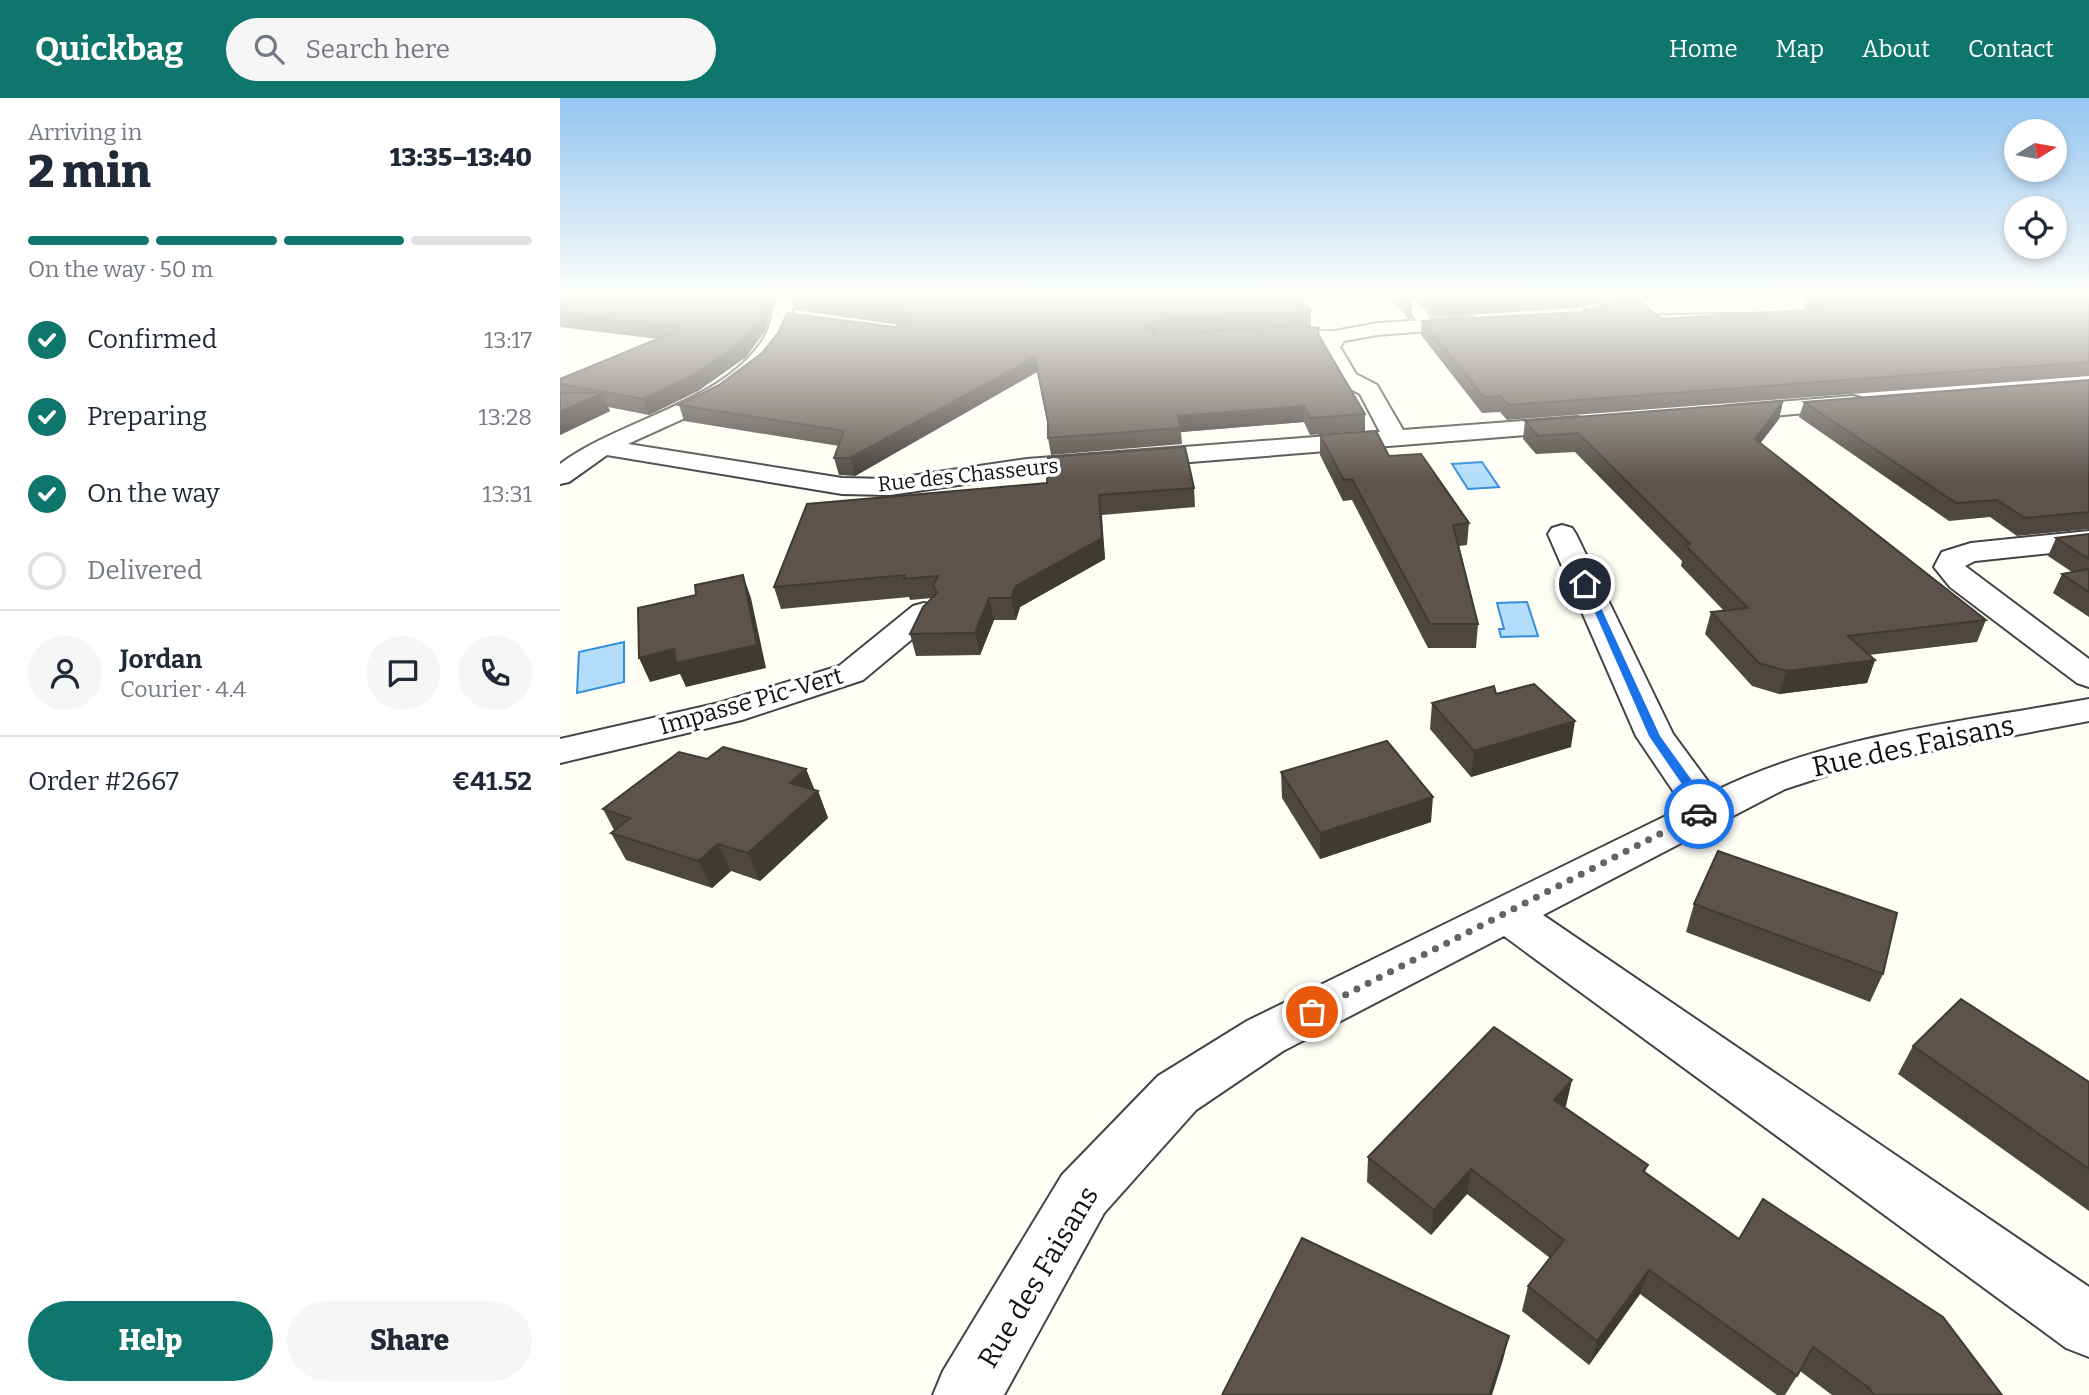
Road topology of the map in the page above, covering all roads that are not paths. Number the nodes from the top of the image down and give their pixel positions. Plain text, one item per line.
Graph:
1 (758, 360) edge
2 (1337, 360) edge
3 (1876, 402) edge
4 (1699, 415) edge
5 (1603, 422) edge
6 (1395, 438) junction
7 (603, 447) junction
8 (560, 476) edge
9 (1562, 534) dead end
10 (2089, 540) edge
11 (924, 612) edge
12 (2089, 677) edge
13 (2089, 710) edge
14 (560, 751) edge
15 (1707, 810) junction
16 (1507, 914) junction
17 (2089, 1325) edge
18 (967, 1395) edge

1 - 7 street
2 - 6 street
3 - 4 street
5 - 6 street, Rue des Chasseurs
6 - 7 street, Rue des Chasseurs
7 - 8 street
9 - 15 street
10 - 12 street
11 - 14 street, Impasse Pic-Vert
13 - 15 street, Rue des Faisans
15 - 16 street, Rue des Faisans
16 - 17 street
16 - 18 street, Rue des Faisans

